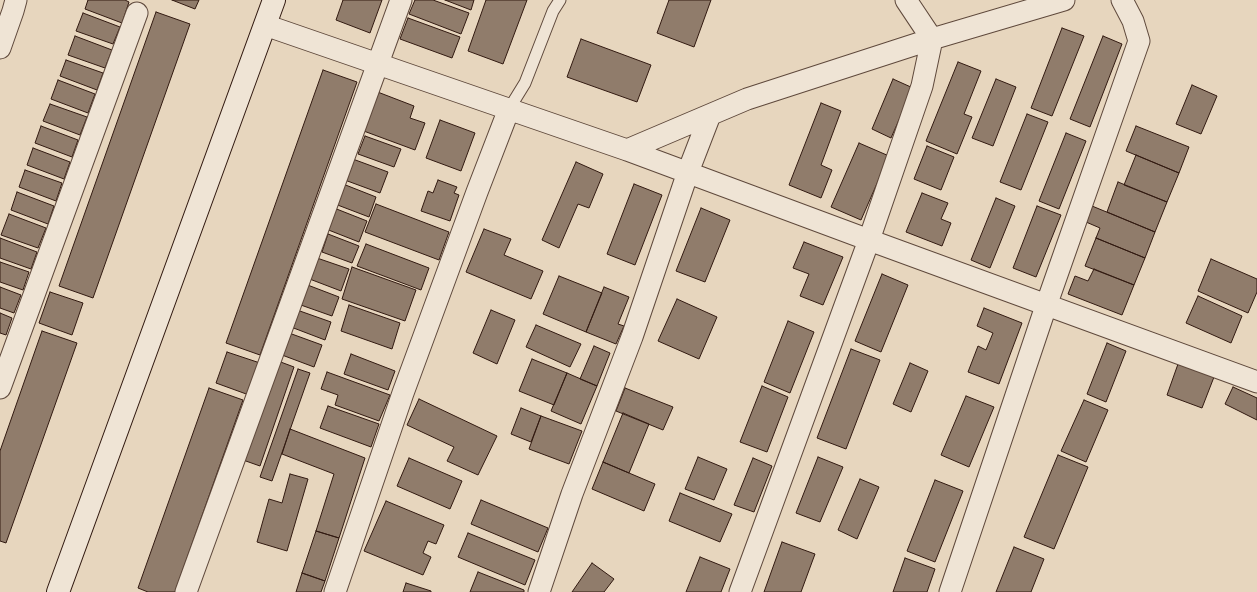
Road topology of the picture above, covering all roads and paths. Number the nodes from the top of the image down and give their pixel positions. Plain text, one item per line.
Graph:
1 (16, 0) edge
2 (274, 0) edge
3 (401, 0) edge
4 (560, 0) edge
5 (906, 0) edge
6 (1064, 0) edge
7 (1122, 0) edge
8 (137, 13) dead end
9 (265, 25) junction
10 (932, 39) junction
11 (0, 48) edge
12 (378, 64) junction
13 (510, 109) junction
14 (710, 115) junction
15 (627, 150) junction
16 (688, 172) junction
17 (869, 240) junction
18 (1046, 306) junction
19 (1257, 382) edge
20 (0, 388) edge
21 (58, 592) edge
22 (186, 592) edge
23 (335, 592) edge
24 (539, 592) edge
25 (740, 592) edge
26 (950, 592) edge

1 - 11 street
2 - 9 main road
3 - 12 street
4 - 13 lane
5 - 10 street
6 - 10 street
7 - 18 street
8 - 20 street
9 - 12 street
9 - 21 main road
10 - 14 street
10 - 17 street
12 - 13 street
12 - 22 street
13 - 15 street
13 - 23 street
14 - 15 street
14 - 16 street
15 - 16 street
16 - 17 street
16 - 24 street
17 - 18 street
17 - 25 street
18 - 19 street
18 - 26 street

